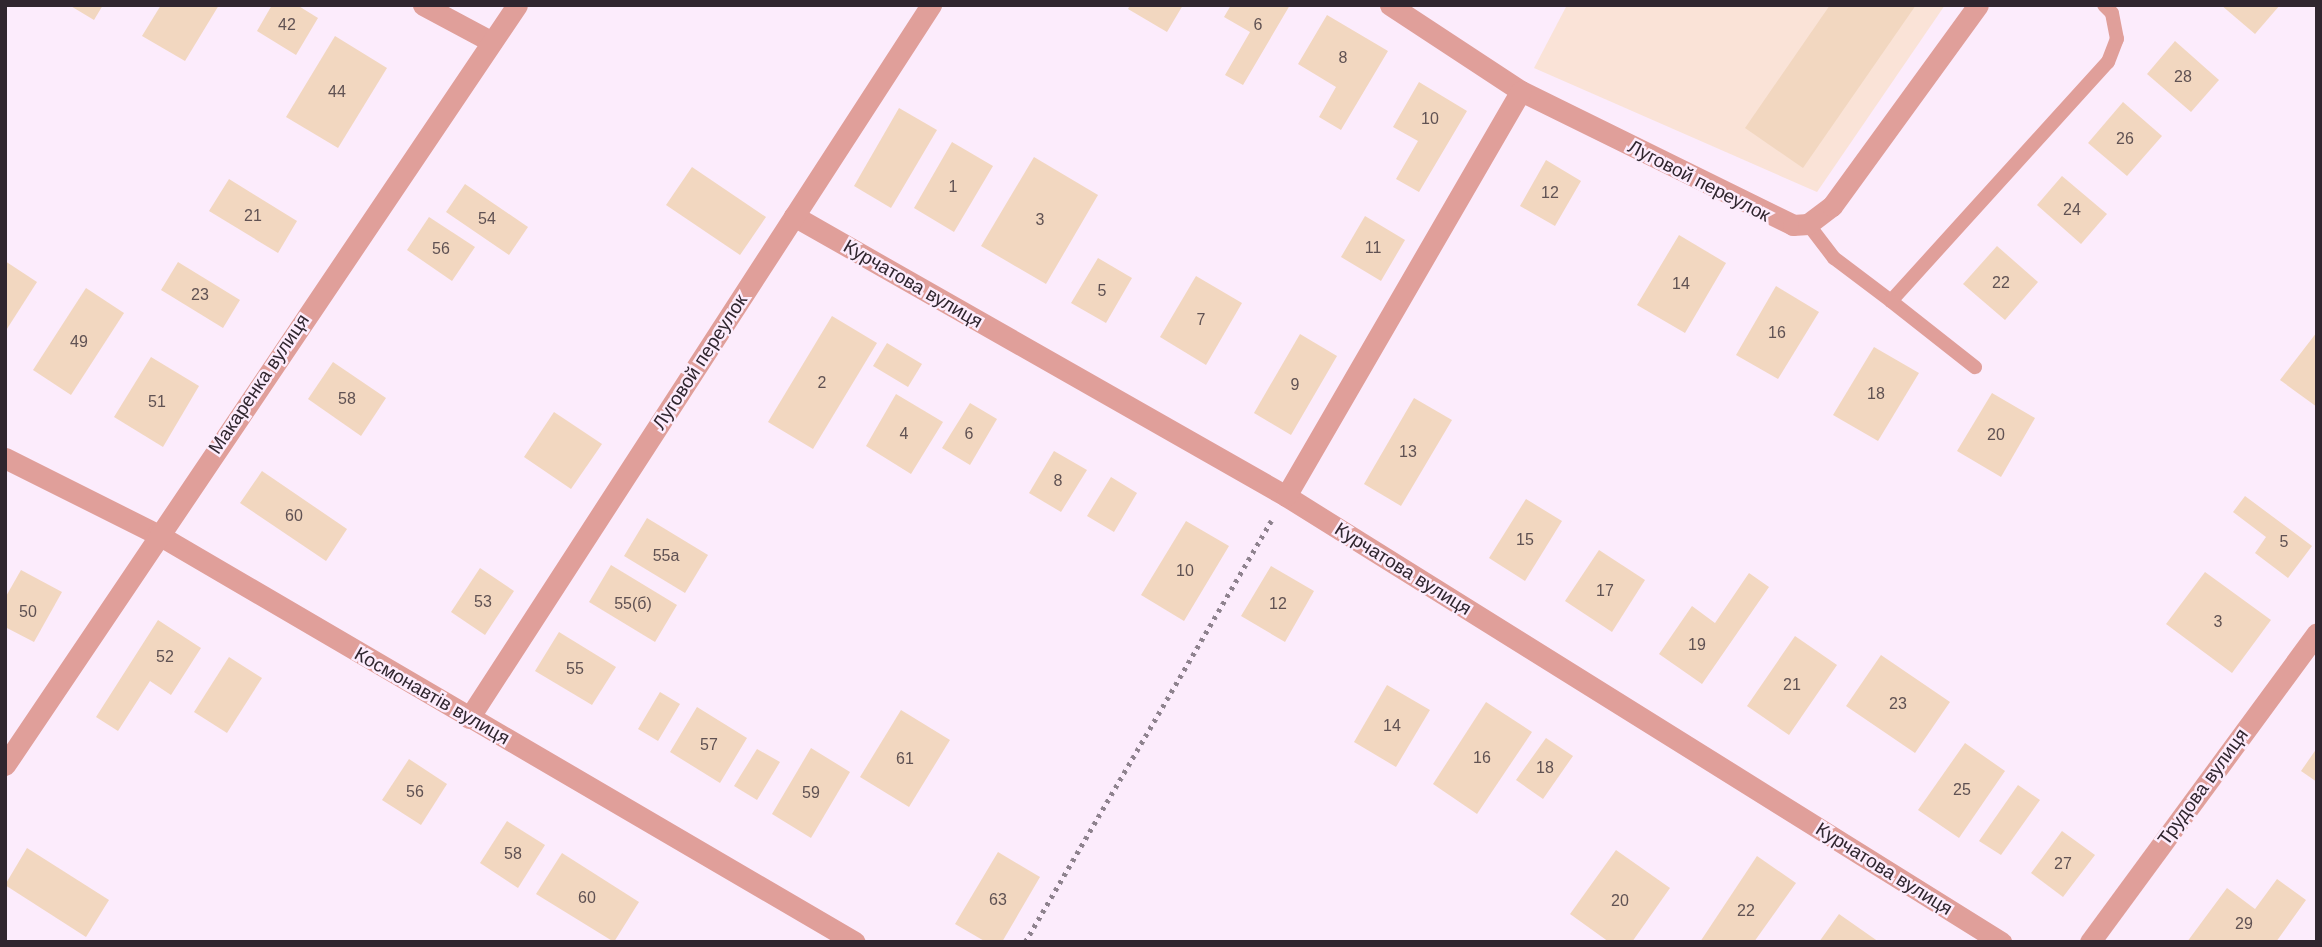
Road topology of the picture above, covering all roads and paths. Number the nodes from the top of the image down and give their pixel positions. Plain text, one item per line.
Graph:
1 (423, 5) edge
2 (517, 5) edge
3 (931, 5) edge
4 (1390, 5) edge
5 (1978, 5) edge
6 (2104, 5) edge
7 (492, 42) junction
8 (1521, 91) junction
9 (794, 216) junction
10 (1808, 224) junction
11 (1891, 301) junction
12 (1975, 367) dead end
13 (5, 458) edge
14 (1286, 496) junction
15 (157, 534) junction
16 (2317, 633) edge
17 (469, 718) junction
18 (5, 765) edge
19 (855, 942) edge
20 (1025, 942) edge
21 (2001, 942) edge
22 (2090, 942) edge

1 - 7 street
2 - 7 street, Макаренка вулиця
3 - 9 street, Луговой переулок
4 - 8 street, Луговой переулок
5 - 10 street
6 - 11 lane
7 - 15 street, Макаренка вулиця
8 - 10 street, Луговой переулок
8 - 14 street
9 - 14 street, Курчатова вулиця
9 - 17 street, Луговой переулок
10 - 11 lane
11 - 12 lane
13 - 15 street, Космонавтів вулиця
14 - 20 path
14 - 21 street, Курчатова вулиця
15 - 17 street, Космонавтів вулиця
15 - 18 street, Макаренка вулиця
16 - 22 street, Трудова вулиця
17 - 19 street, Космонавтів вулиця

